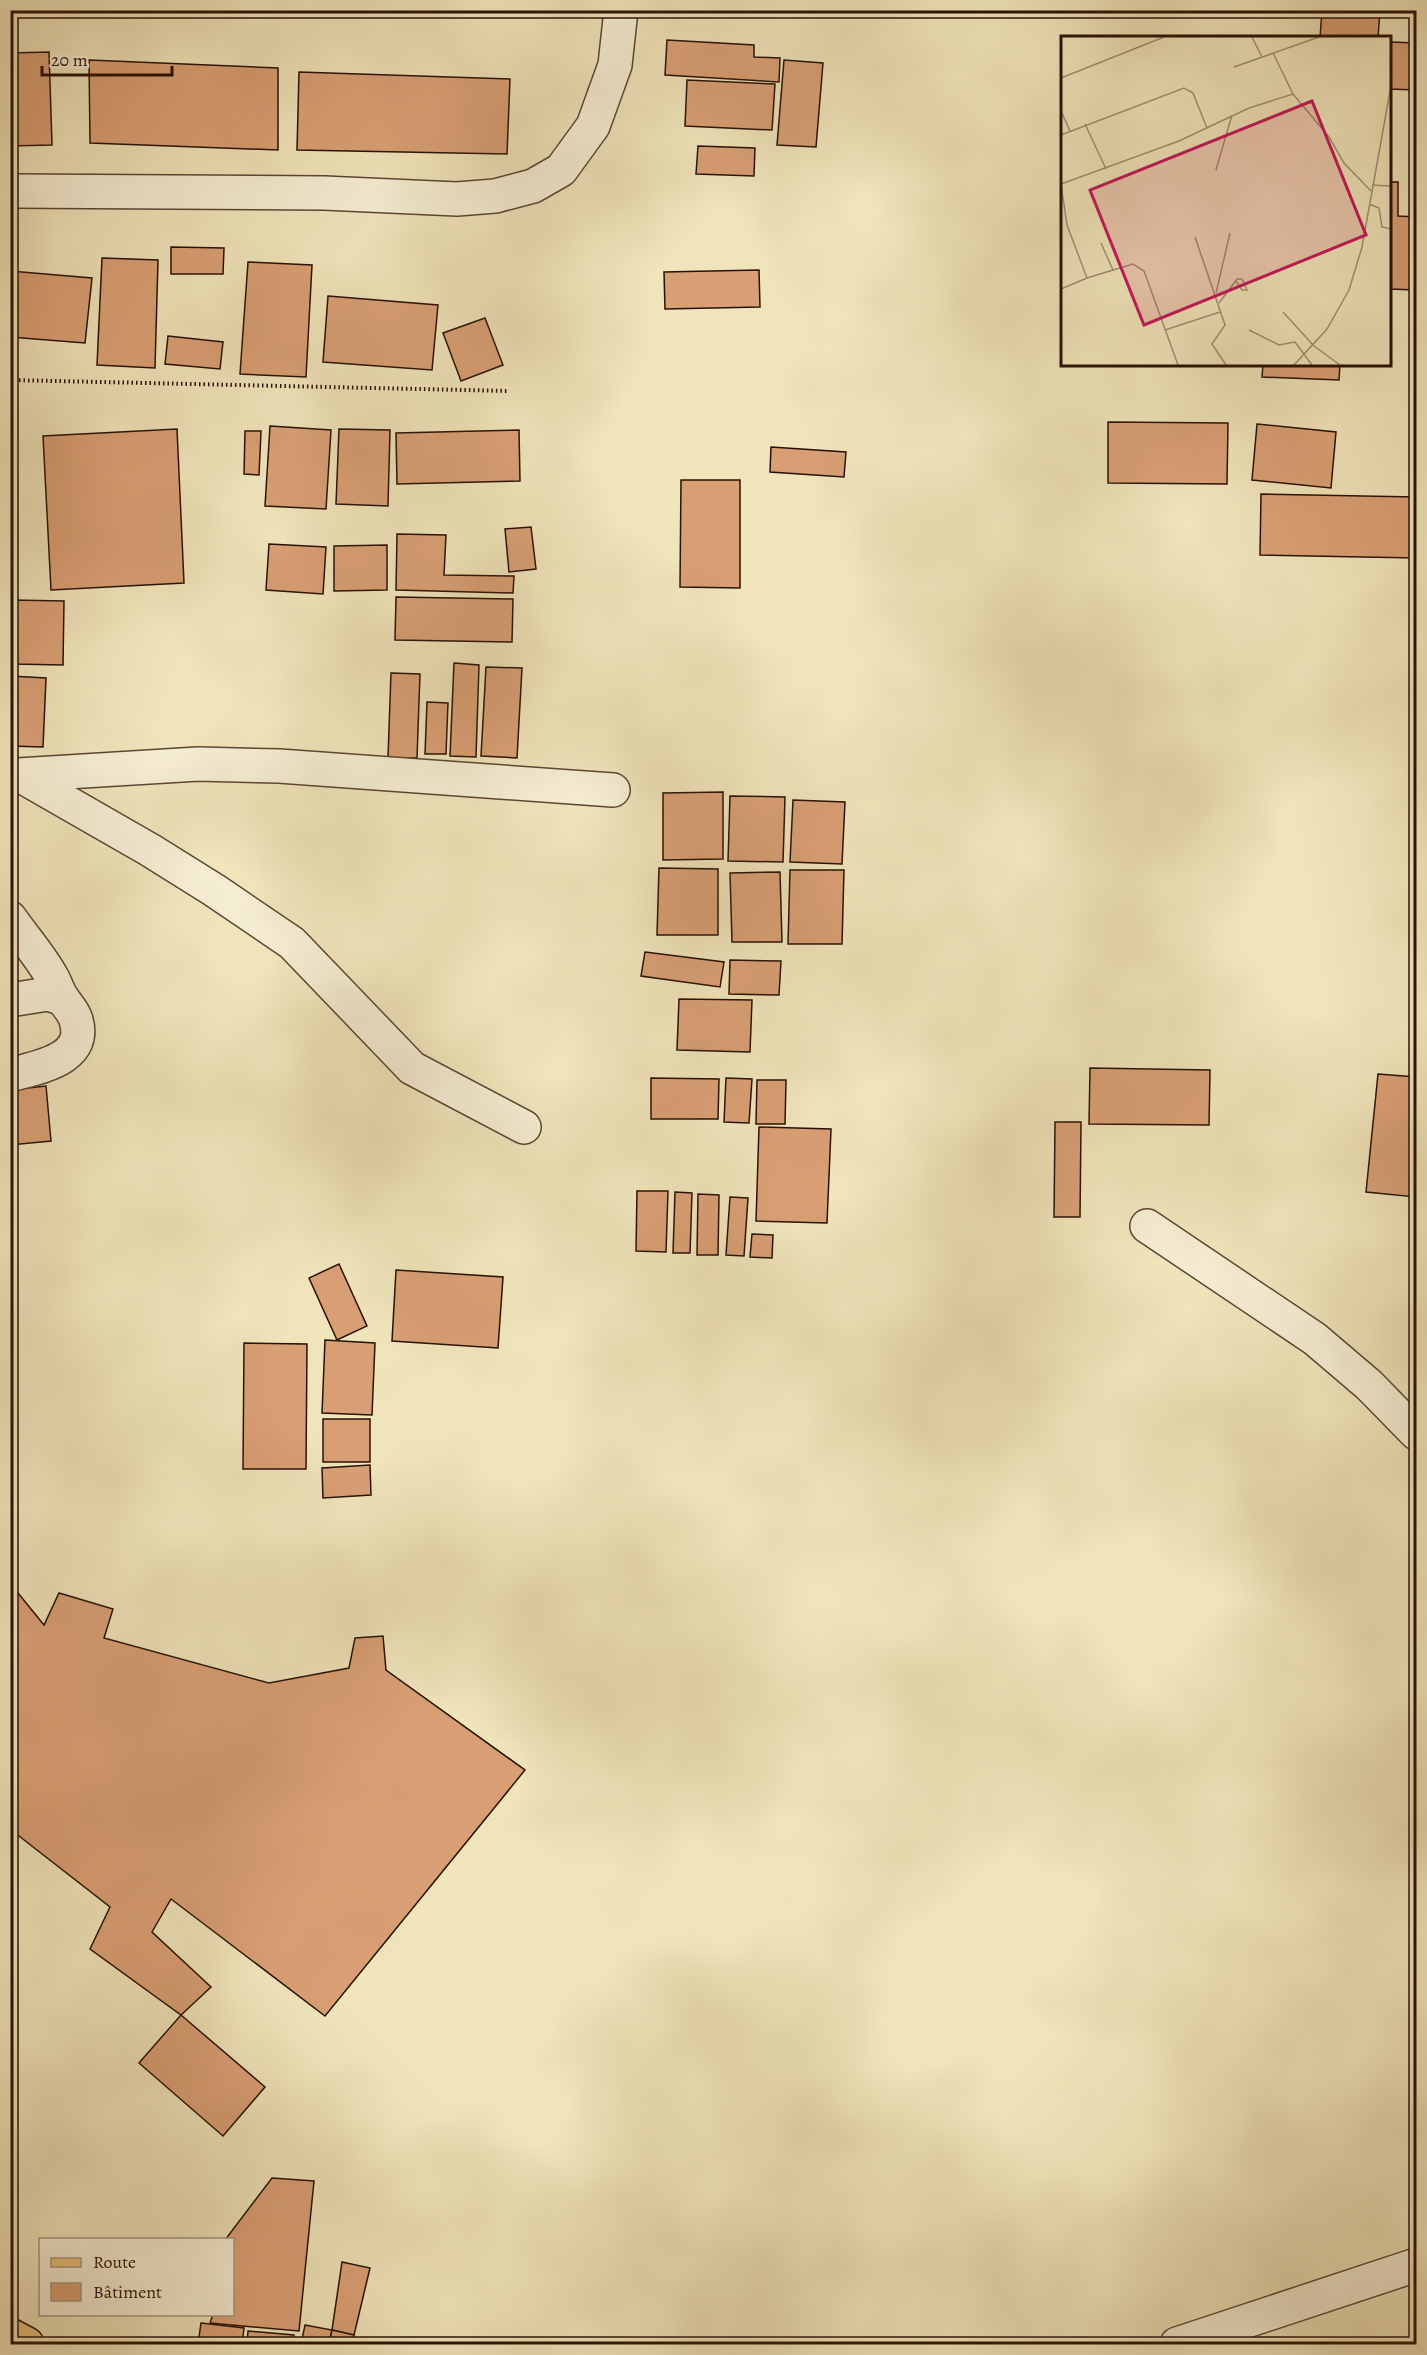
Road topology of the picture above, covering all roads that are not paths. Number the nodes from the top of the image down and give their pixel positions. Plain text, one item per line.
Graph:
1 (621, 10) edge
2 (10, 190) edge
3 (16, 775) edge
4 (614, 790) dead end
5 (10, 918) edge
6 (61, 998) junction
7 (10, 1000) edge
8 (10, 1075) edge
9 (524, 1127) dead end
10 (1147, 1226) dead end
11 (1416, 1433) edge
12 (1416, 2265) edge
13 (10, 2334) edge
14 (27, 2344) edge
15 (1177, 2344) edge

1 - 2 street
3 - 4 street
3 - 9 street
5 - 6 street
6 - 7 street
6 - 8 street
10 - 11 street
12 - 15 street
13 - 14 main road

